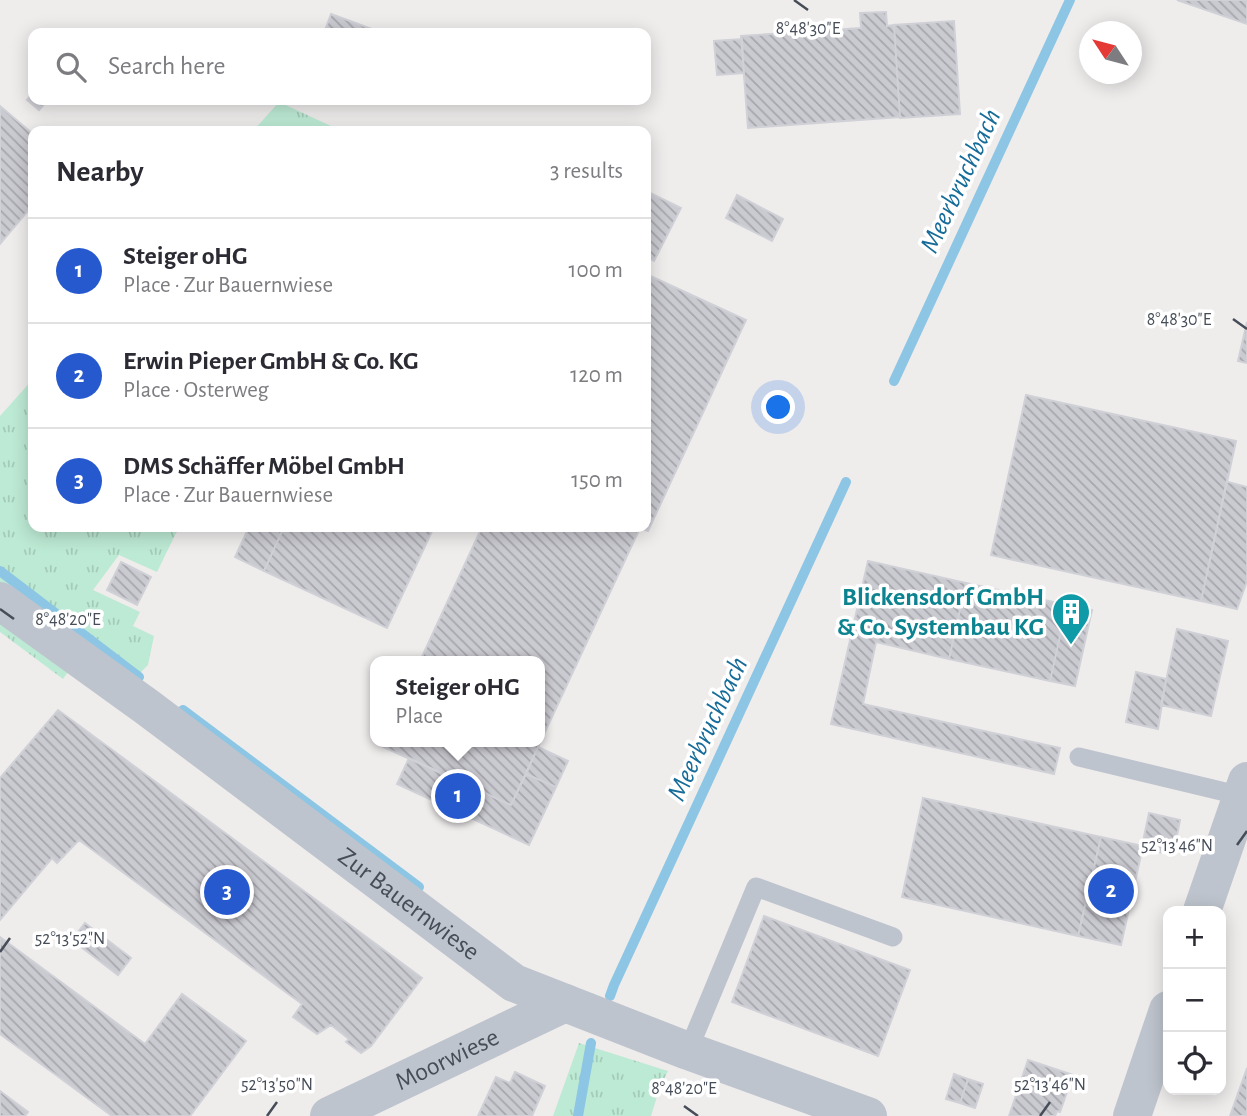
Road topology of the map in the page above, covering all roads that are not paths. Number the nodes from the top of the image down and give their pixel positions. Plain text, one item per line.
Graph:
1 (0, 601) edge
2 (1079, 757) dead end
3 (1244, 788) edge
4 (1204, 906) edge
5 (893, 937) dead end
6 (565, 1003) junction
7 (1163, 1025) edge
8 (688, 1051) junction
9 (329, 1116) edge
10 (868, 1116) edge
11 (1132, 1116) edge

1 - 6 street, Zur Bauernwiese
2 - 3 lane
3 - 4 street
5 - 8 lane
6 - 8 street, Zur Bauernwiese
6 - 9 street, Moorwiese
7 - 11 street
8 - 10 street, Zur Bauernwiese

